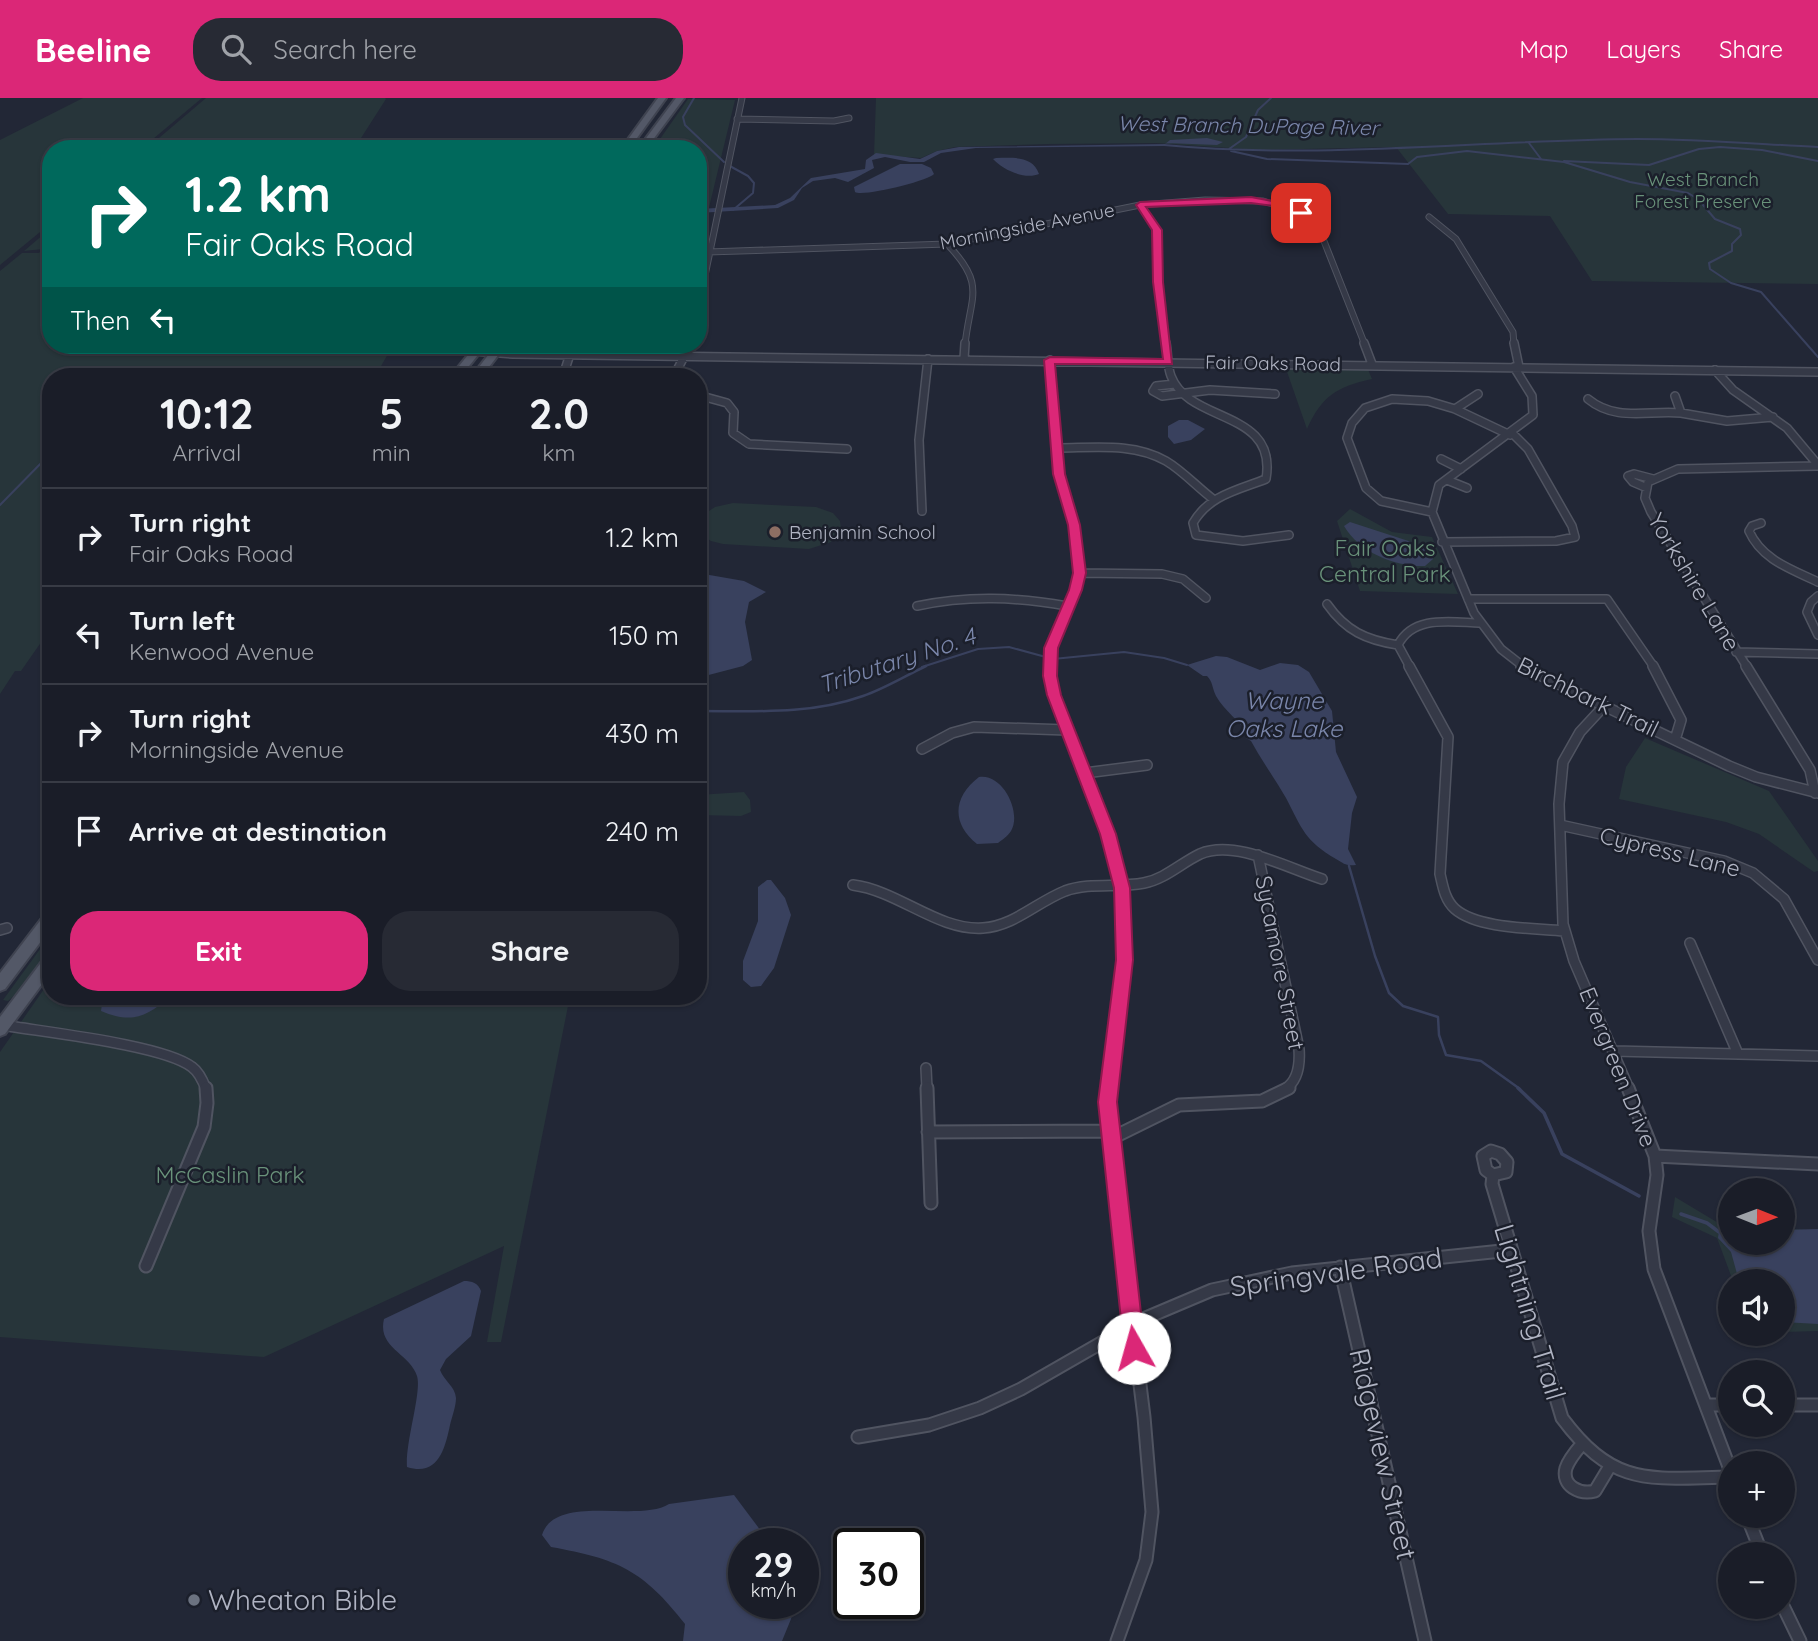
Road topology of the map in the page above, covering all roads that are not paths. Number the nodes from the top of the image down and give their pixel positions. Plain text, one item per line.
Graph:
1 (662, 98) edge
2 (680, 98) edge
3 (742, 98) edge
4 (849, 118) dead end
5 (737, 119) junction
6 (632, 140) edge
7 (649, 140) edge
8 (1140, 205) junction
9 (1429, 217) dead end
10 (947, 244) junction
11 (708, 252) junction
12 (707, 258) edge
13 (473, 354) edge
14 (570, 354) joint
15 (687, 355) junction
16 (928, 359) junction
17 (964, 359) junction
18 (1050, 360) junction
19 (1169, 362) junction
20 (1371, 364) junction
21 (1517, 367) junction
22 (462, 368) edge
23 (566, 368) edge
24 (679, 368) edge
25 (1715, 370) junction
26 (1818, 372) edge
27 (1175, 384) junction
28 (1181, 393) junction
29 (1275, 394) dead end
30 (1478, 394) dead end
31 (1675, 396) dead end
32 (707, 397) edge
33 (1588, 399) dead end
34 (1455, 409) junction
35 (1681, 413) junction
36 (1773, 417) junction
37 (1511, 434) junction
38 (1057, 448) junction
39 (847, 449) dead end
40 (1441, 459) dead end
41 (1818, 466) edge
42 (1461, 468) junction
43 (1653, 479) junction
44 (1447, 480) junction
45 (1467, 488) dead end
46 (1647, 488) junction
47 (1213, 499) junction
48 (922, 511) dead end
49 (1432, 512) junction
50 (1761, 523) dead end
51 (1289, 535) dead end
52 (1442, 542) junction
53 (1079, 573) junction
54 (1818, 582) edge
55 (1818, 596) edge
56 (1206, 598) dead end
57 (1468, 599) junction
58 (1327, 604) dead end
59 (916, 606) dead end
60 (1068, 606) junction
61 (1479, 623) junction
62 (1818, 635) edge
63 (1398, 645) junction
64 (1736, 652) junction
65 (1818, 654) edge
66 (1604, 706) junction
67 (1068, 730) junction
68 (1675, 740) junction
69 (922, 749) dead end
70 (1147, 765) dead end
71 (1085, 773) junction
72 (1816, 793) edge
73 (1560, 825) junction
74 (1258, 855) junction
75 (1322, 879) dead end
76 (853, 885) dead end
77 (1122, 888) junction
78 (42, 929) edge
79 (1564, 932) junction
80 (1690, 943) dead end
81 (1818, 960) edge
82 (42, 972) edge
83 (0, 985) edge
84 (1, 1027) edge
85 (1614, 1051) junction
86 (1738, 1054) junction
87 (1818, 1056) edge
88 (926, 1069) dead end
89 (928, 1132) junction
90 (1109, 1135) junction
91 (1655, 1156) junction
92 (1818, 1164) edge
93 (1493, 1175) dead end
94 (931, 1203) dead end
95 (1511, 1250) junction
96 (146, 1266) dead end
97 (1340, 1267) junction
98 (1132, 1324) junction
99 (1706, 1405) junction
100 (1718, 1405) edge
101 (1795, 1405) edge
102 (1818, 1405) edge
103 (858, 1437) dead end
104 (1582, 1444) junction
105 (1723, 1451) edge
106 (1610, 1466) junction
107 (1718, 1475) edge
108 (1788, 1619) edge
109 (1795, 1640) edge
110 (1117, 1641) edge
111 (1425, 1641) edge

1 - 6 main road
2 - 7 main road
3 - 5 street
4 - 5 street
5 - 11 street
8 - 10 street, Morningside Avenue
8 - 19 street
8 - 20 street, Morningside Avenue
9 - 21 street
10 - 11 street, Morningside Avenue
10 - 17 street
11 - 12 street
13 - 22 main road
14 - 15 street, Fair Oaks Road
14 - 23 street
15 - 16 street, Fair Oaks Road
15 - 24 street
16 - 17 street, Fair Oaks Road
16 - 48 street
17 - 18 street, Fair Oaks Road
18 - 19 street, Fair Oaks Road
18 - 38 street
19 - 20 street, Fair Oaks Road
19 - 27 street
20 - 21 street, Fair Oaks Road
21 - 25 street, Fair Oaks Road
21 - 37 street
25 - 26 street, Fair Oaks Road
25 - 36 street
27 - 28 street
27 - 28 street
28 - 29 street
28 - 47 street
30 - 34 street
31 - 35 street
32 - 39 street
33 - 35 street
34 - 37 street
34 - 49 street
35 - 36 street
36 - 41 street
37 - 42 street
37 - 52 street
38 - 47 street
38 - 53 street
40 - 42 street
41 - 43 street, Yorkshire Lane
42 - 44 street
43 - 46 street, Yorkshire Lane
43 - 46 street
44 - 45 street
44 - 49 street
46 - 64 street, Yorkshire Lane
47 - 51 street
49 - 52 street, Birchbark Trail
50 - 54 street
52 - 57 street, Birchbark Trail
53 - 56 street
53 - 60 street
55 - 62 street
57 - 61 street, Birchbark Trail
57 - 68 street
58 - 63 street
59 - 60 street
60 - 67 street
61 - 63 street
61 - 66 street, Birchbark Trail
63 - 79 street
64 - 65 street
64 - 72 street, Yorkshire Lane
66 - 68 street, Birchbark Trail
66 - 73 street, Evergreen Drive
67 - 69 street
67 - 71 street
68 - 72 street, Birchbark Trail
70 - 71 street
71 - 77 street
73 - 79 street, Evergreen Drive
73 - 81 street, Cypress Lane
74 - 75 street
74 - 77 street
74 - 90 street, Sycamore Street
76 - 77 street
77 - 90 street
78 - 83 main road
79 - 85 street, Evergreen Drive
80 - 86 street
82 - 84 main road
84 - 96 street
85 - 86 street
85 - 91 street, Evergreen Drive
86 - 87 street
88 - 89 street
89 - 90 street, Sycamore Street
89 - 94 street
90 - 98 street
91 - 92 street
91 - 99 street, Evergreen Drive
93 - 95 street, Lightning Trail
95 - 97 street, Springvale Road
95 - 104 street, Lightning Trail
97 - 98 street, Springvale Road
97 - 111 street, Ridgeview Street
98 - 103 street, Springvale Road
98 - 110 street
99 - 100 street
99 - 105 street, Evergreen Drive
101 - 102 street
104 - 106 street, Lightning Trail
104 - 106 street
106 - 107 street, Lightning Trail
108 - 109 street

